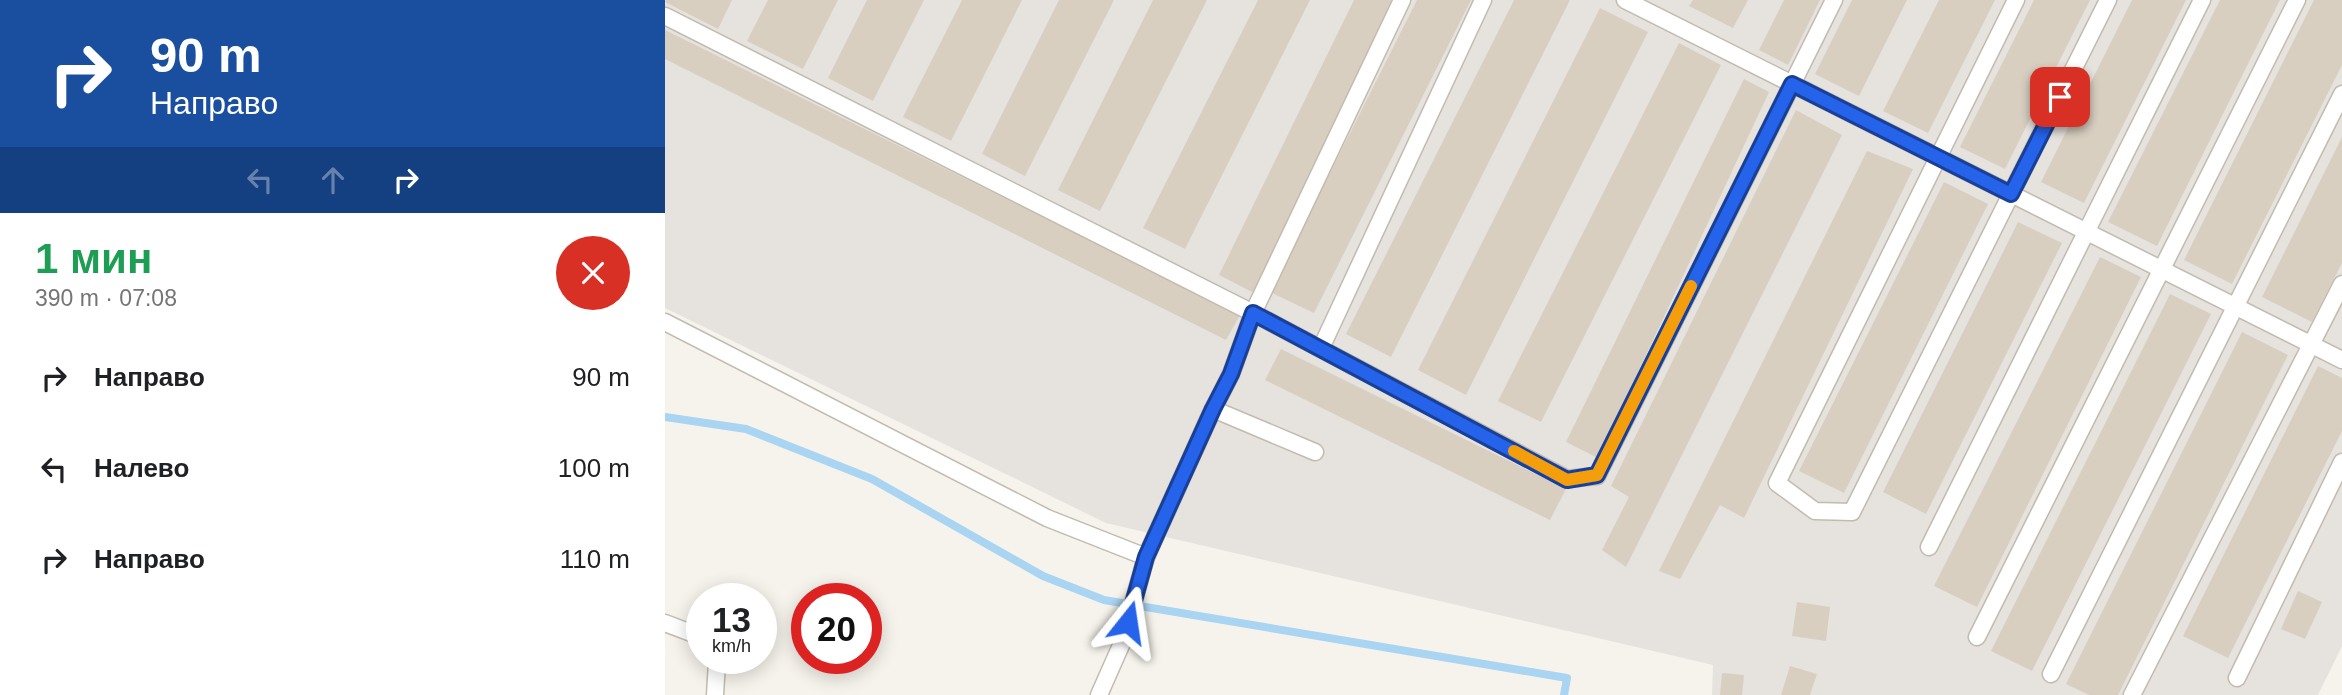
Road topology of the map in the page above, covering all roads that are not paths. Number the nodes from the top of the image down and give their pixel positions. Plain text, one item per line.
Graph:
1 (1402, 0) edge
2 (1483, 0) edge
3 (1625, 0) edge
4 (1833, 0) edge
5 (2015, 0) edge
6 (2108, 0) edge
7 (2202, 0) edge
8 (2297, 0) edge
9 (665, 16) edge
10 (1792, 84) junction
11 (2342, 94) edge
12 (1938, 157) junction
13 (2011, 194) junction
14 (2086, 232) junction
15 (2162, 269) junction
16 (2342, 284) edge
17 (2235, 306) junction
18 (1253, 313) junction
19 (665, 322) edge
20 (2312, 345) junction
21 (1321, 348) junction
22 (2342, 360) edge
23 (1213, 409) junction
24 (1315, 452) dead end
25 (2342, 462) edge
26 (1929, 547) dead end
27 (1146, 557) junction
28 (665, 623) edge
29 (686, 631) edge
30 (1977, 637) dead end
31 (716, 674) edge
32 (2051, 674) dead end
33 (2238, 678) dead end
34 (715, 695) edge
35 (1099, 695) edge
36 (2132, 695) edge

1 - 18 lane
2 - 21 lane
3 - 10 lane
4 - 10 lane
5 - 12 lane
6 - 13 lane
7 - 14 lane
8 - 15 lane
9 - 18 lane
10 - 12 lane
10 - 21 lane
11 - 17 lane
12 - 13 lane
12 - 13 lane
13 - 14 lane
14 - 15 lane
14 - 26 lane
15 - 17 lane
15 - 30 lane
16 - 20 lane
17 - 20 lane
17 - 32 lane
18 - 21 lane
18 - 23 lane
19 - 27 lane
20 - 22 lane
20 - 36 lane
23 - 24 lane
23 - 27 lane
25 - 33 lane
27 - 35 lane
28 - 29 lane
31 - 34 lane

